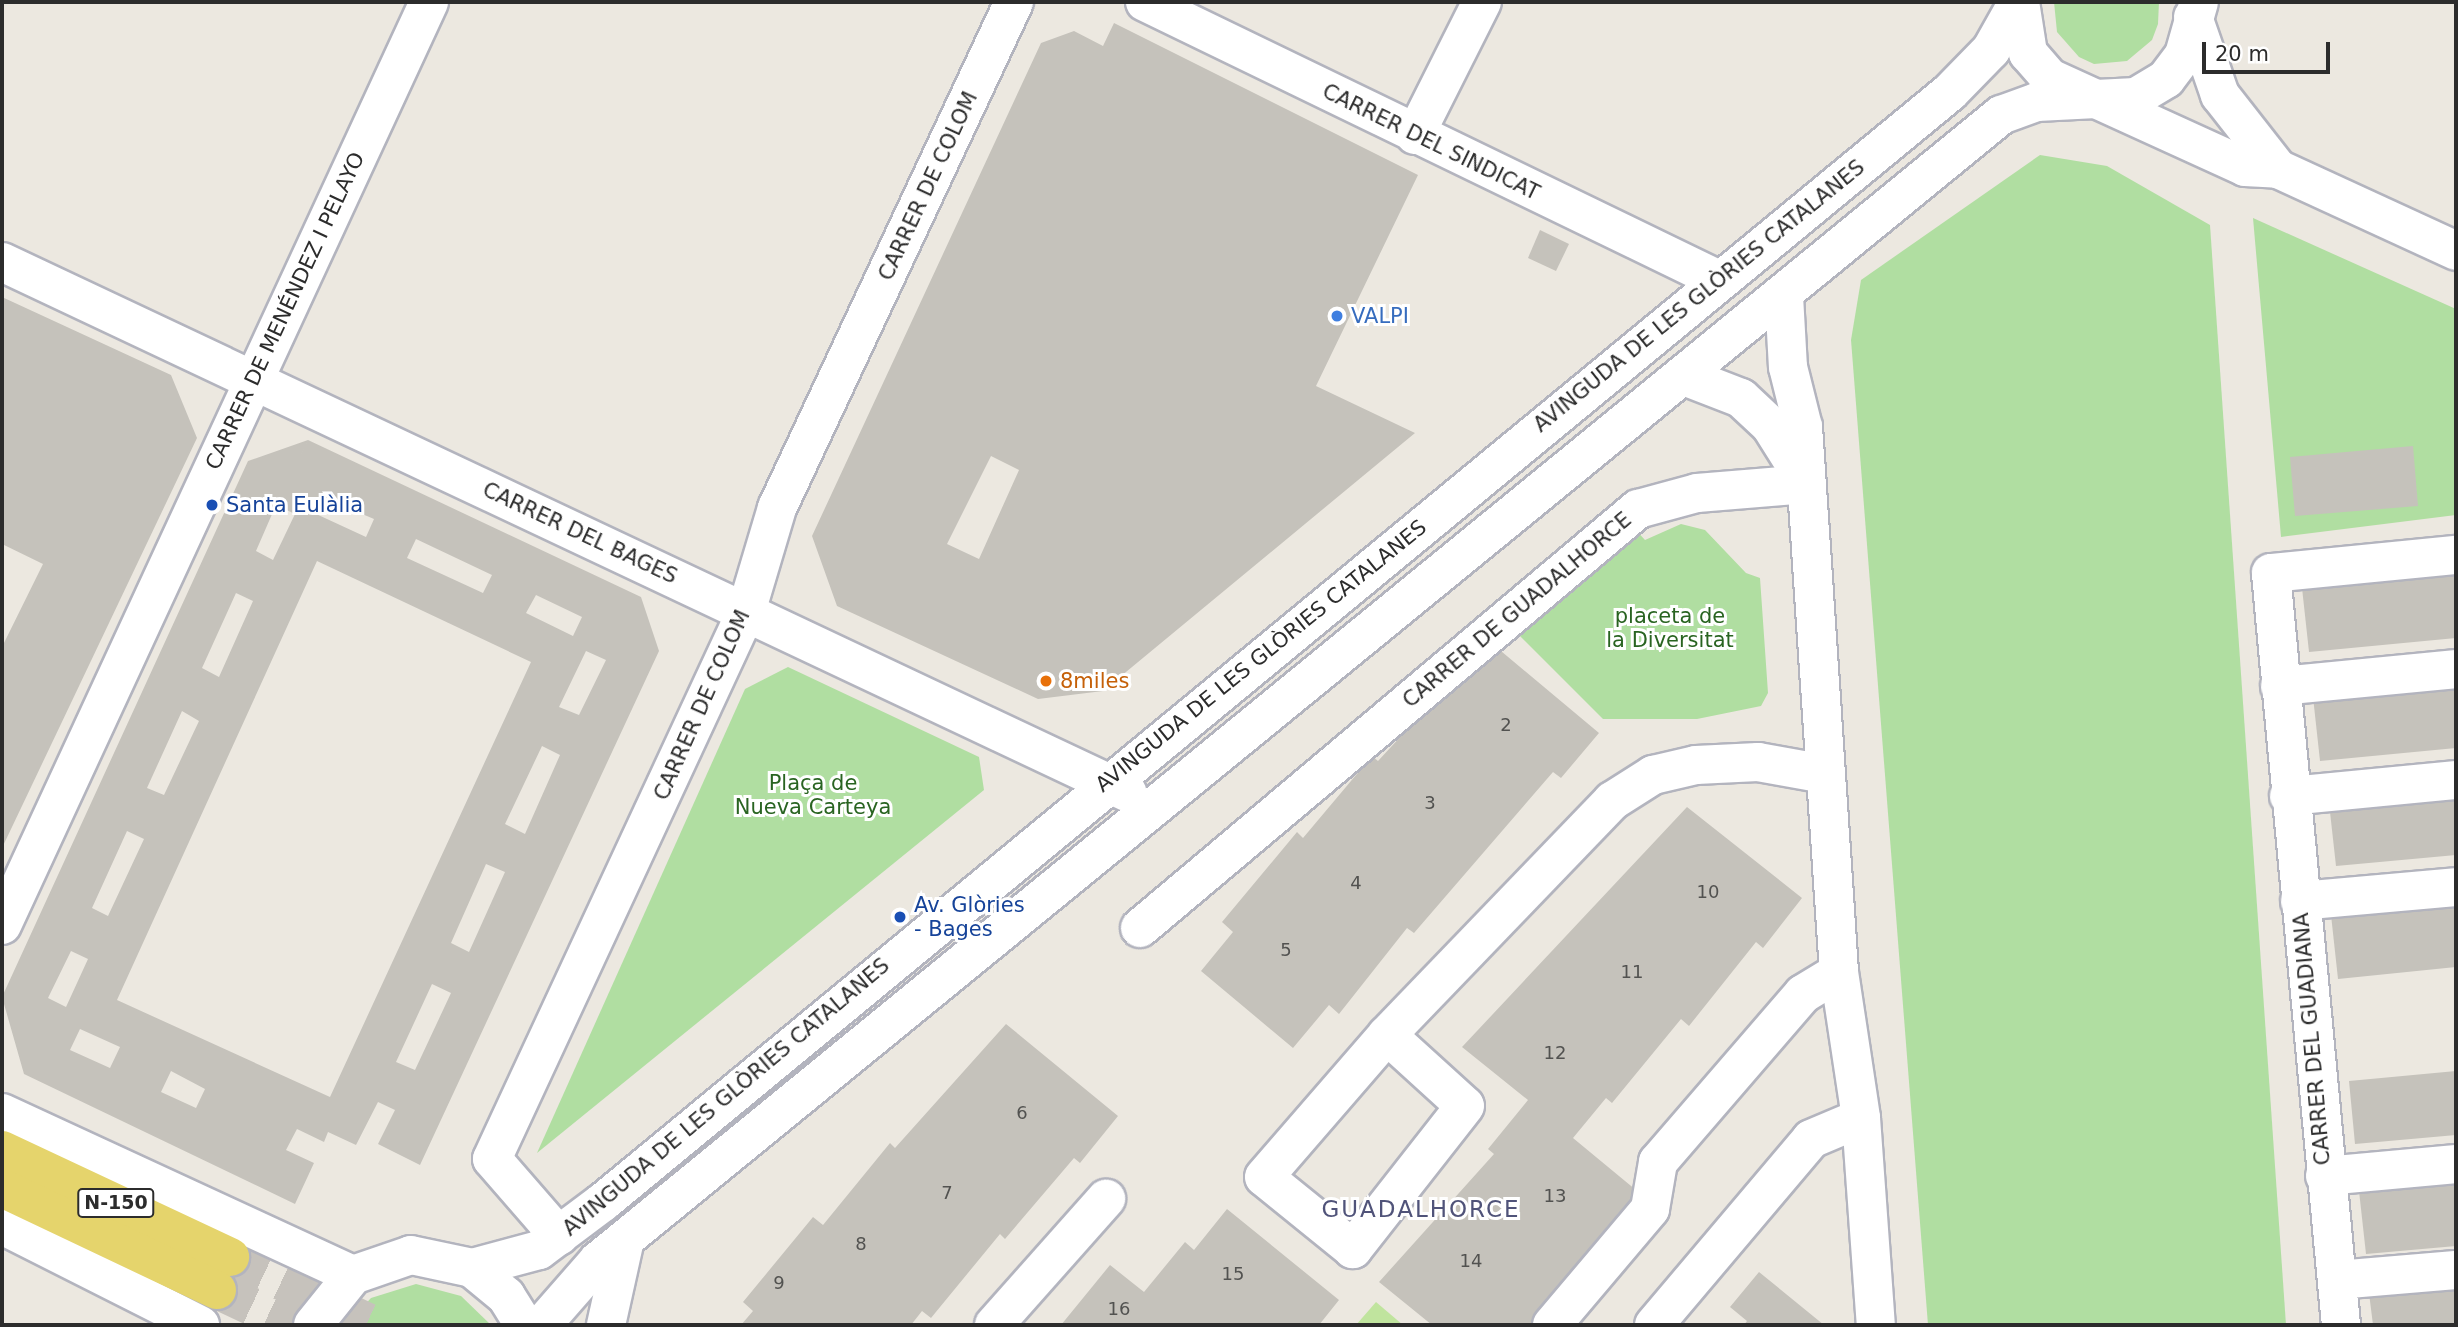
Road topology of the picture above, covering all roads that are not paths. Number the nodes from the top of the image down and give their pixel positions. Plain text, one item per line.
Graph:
1 (429, 2) edge
2 (1014, 2) edge
3 (1145, 2) edge
4 (1482, 2) edge
5 (2019, 2) edge
6 (2193, 7) edge
7 (2084, 97) junction
8 (1415, 135) junction
9 (2278, 169) junction
10 (2456, 251) edge
11 (2, 262) edge
12 (1719, 280) junction
13 (1784, 296) junction
14 (1684, 376) junction
15 (252, 382) junction
16 (1807, 484) junction
17 (2456, 555) edge
18 (746, 612) junction
19 (2456, 669) edge
20 (2280, 687) junction
21 (1825, 774) junction
22 (2456, 780) edge
23 (1108, 782) junction
24 (2289, 796) junction
25 (1157, 809) junction
26 (2456, 887) edge
27 (2300, 901) junction
28 (2, 925) edge
29 (1139, 928) dead end
30 (1839, 972) junction
31 (1387, 1035) junction
32 (2, 1113) edge
33 (1861, 1118) junction
34 (2, 1150) edge
35 (2456, 1164) edge
36 (2325, 1177) junction
37 (2, 1188) edge
38 (1106, 1199) dead end
39 (2, 1225) edge
40 (559, 1236) junction
41 (624, 1244) junction
42 (472, 1268) junction
43 (2456, 1270) edge
44 (353, 1275) junction
45 (2337, 1280) junction
46 (200, 1325) tunnel mouth
47 (313, 1325) edge
48 (524, 1325) edge
49 (542, 1325) edge
50 (606, 1325) edge
51 (994, 1325) edge
52 (1552, 1325) edge
53 (1654, 1325) edge
54 (1876, 1325) edge
55 (2341, 1325) edge

1 - 15 street, CARRER DE MENÉNDEZ I PELAYO
2 - 18 street, CARRER DE COLOM
3 - 8 street, CARRER DEL SINDICAT
4 - 8 street
5 - 7 street
5 - 12 street, AVINGUDA DE LES GLÒRIES CATALANES
6 - 7 street, AVINGUDA DE LES GLÒRIES CATALANES
6 - 9 street
7 - 9 street
7 - 13 street, AVINGUDA DE LES GLÒRIES CATALANES
8 - 12 street, CARRER DEL SINDICAT
9 - 10 street
11 - 15 street, CARRER DEL BAGES
12 - 23 street, AVINGUDA DE LES GLÒRIES CATALANES
13 - 14 street, AVINGUDA DE LES GLÒRIES CATALANES
13 - 16 street
14 - 16 street
14 - 25 street, AVINGUDA DE LES GLÒRIES CATALANES
15 - 18 street, CARRER DEL BAGES
15 - 28 street, CARRER DE MENÉNDEZ I PELAYO
16 - 21 street
16 - 29 street, CARRER DE GUADALHORCE
17 - 20 street, CARRER DEL GUADIANA
18 - 23 street, CARRER DEL BAGES
18 - 40 street, CARRER DE COLOM
19 - 20 street
20 - 24 street, CARRER DEL GUADIANA
21 - 30 street
21 - 31 street
22 - 24 street
23 - 25 street, CARRER DEL BAGES
23 - 40 street, AVINGUDA DE LES GLÒRIES CATALANES
24 - 27 street, CARRER DEL GUADIANA
25 - 41 street, AVINGUDA DE LES GLÒRIES CATALANES
26 - 27 street, CARRER DEL GUADIANA
27 - 36 street, CARRER DEL GUADIANA
30 - 33 street
30 - 52 street
31 - 31 street
32 - 44 street
33 - 53 street
33 - 54 street
34 - 37 main road, N-150
35 - 36 street, CARRER DEL GUADIANA
36 - 45 street, CARRER DEL GUADIANA
38 - 51 street
39 - 46 street
40 - 42 street, AVINGUDA DE LES GLÒRIES CATALANES
41 - 49 street, AVINGUDA DE LES GLÒRIES CATALANES
41 - 50 street
42 - 44 street
42 - 48 street
43 - 45 street
44 - 47 street
45 - 55 street, CARRER DEL GUADIANA

